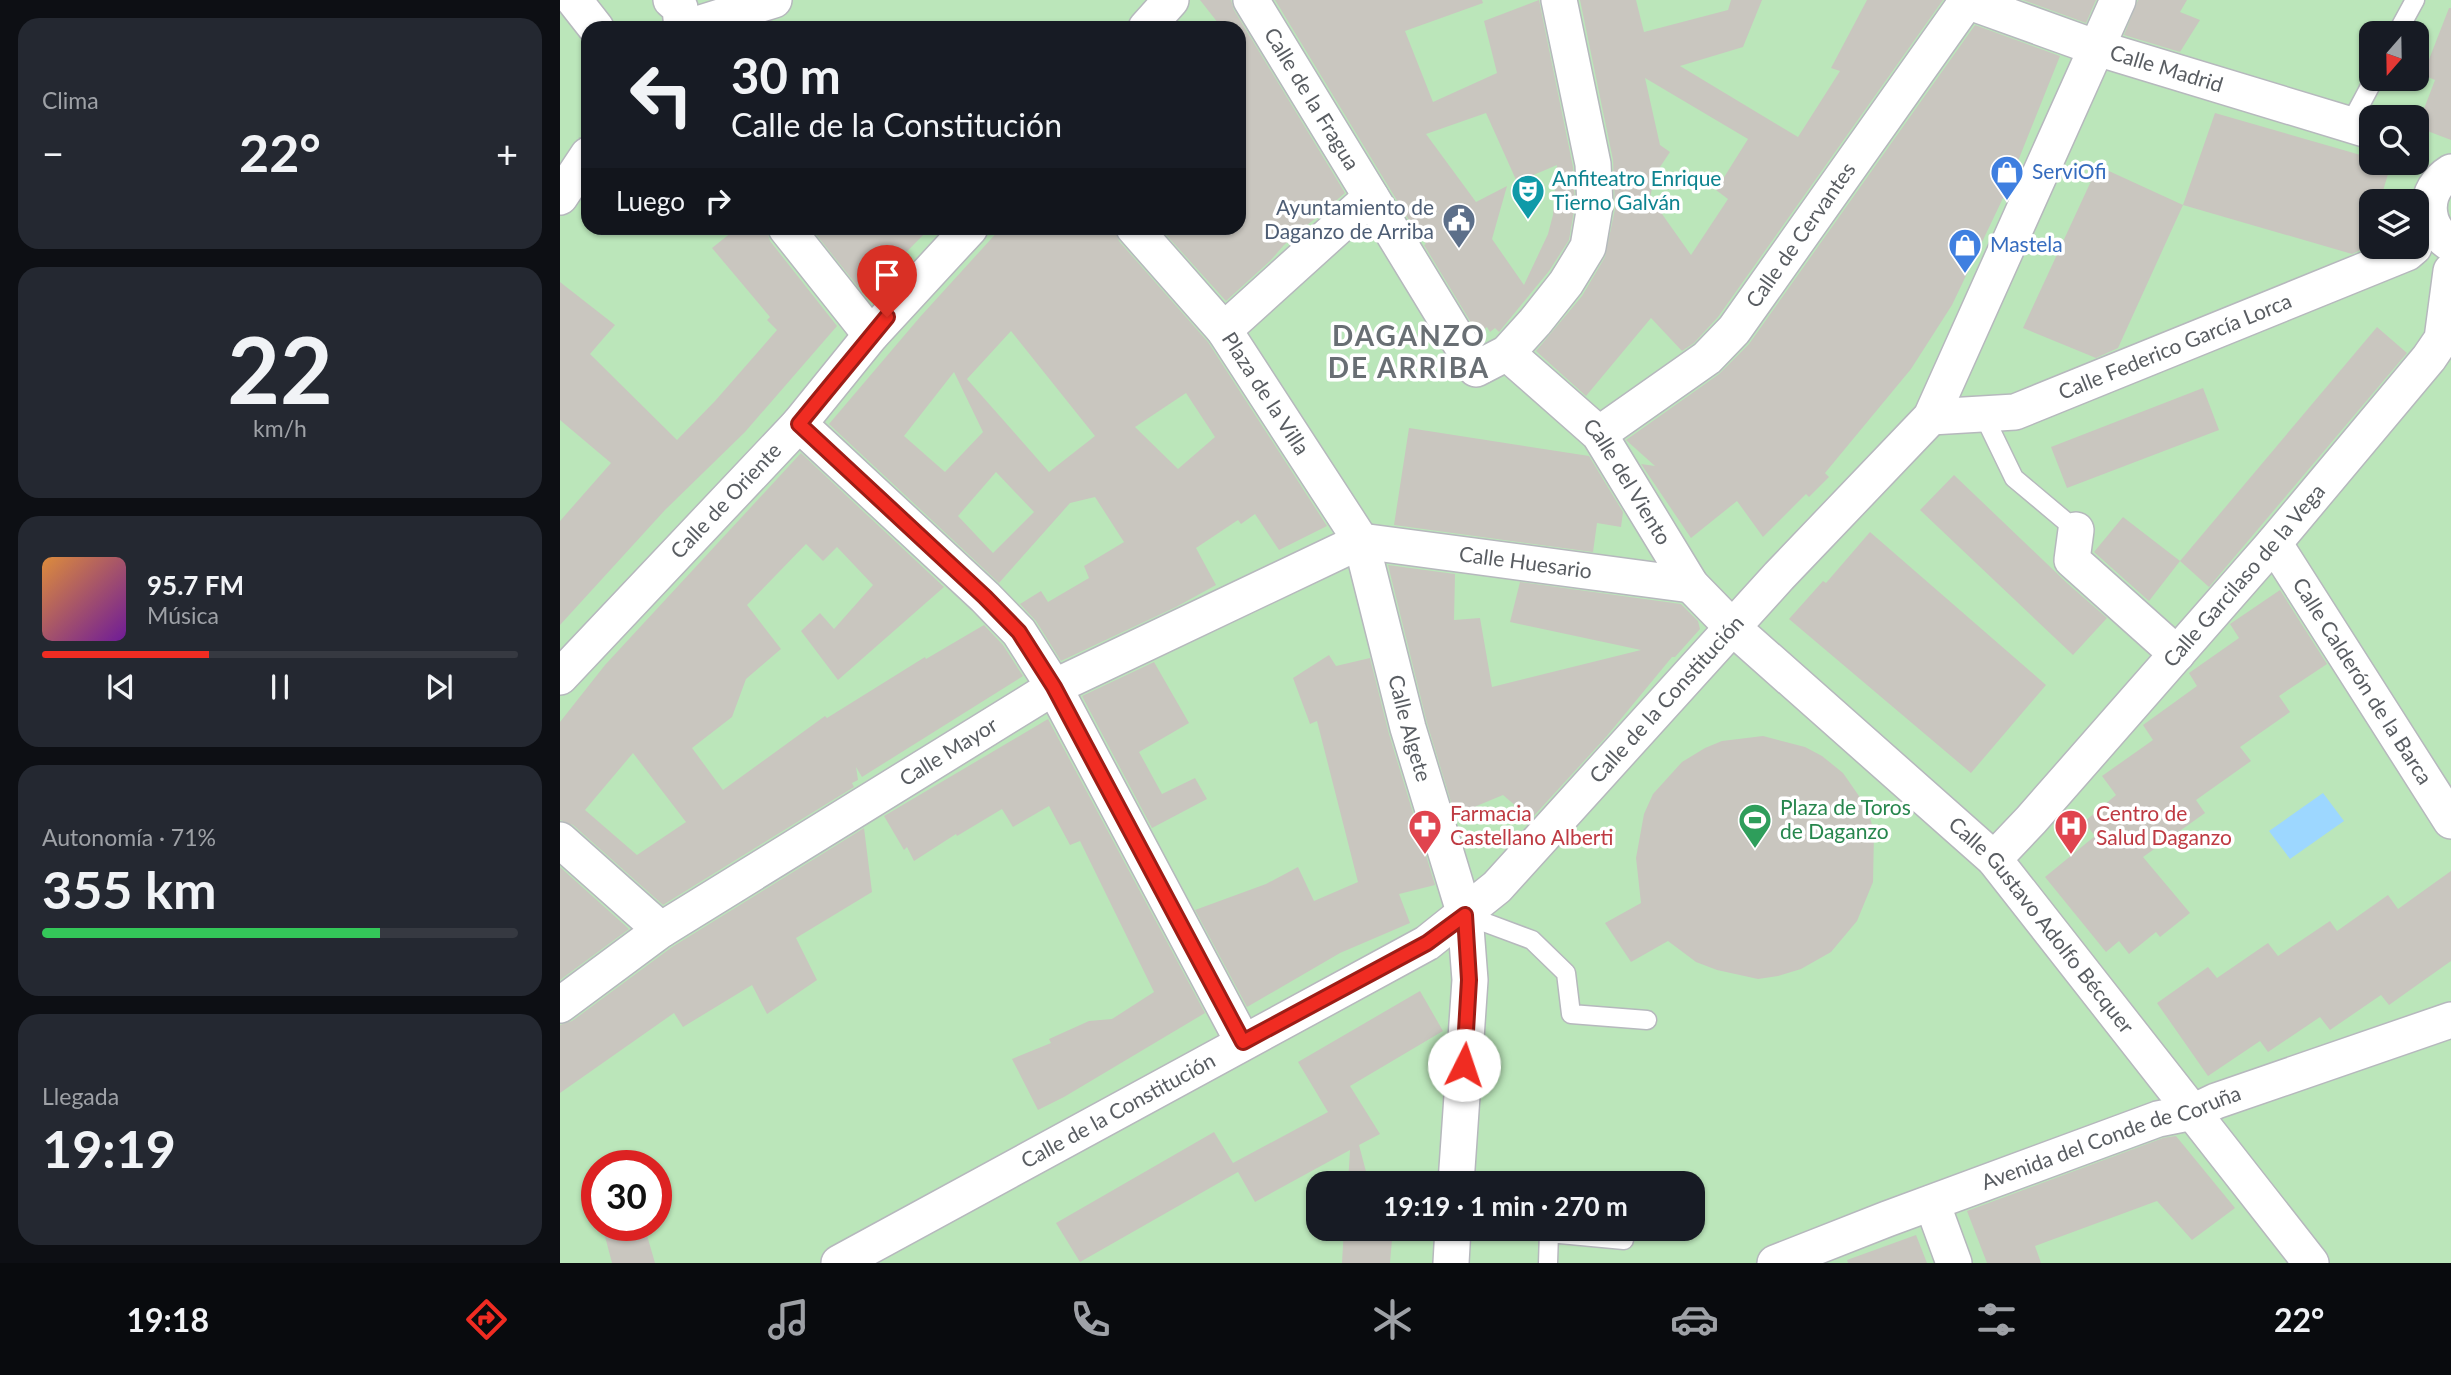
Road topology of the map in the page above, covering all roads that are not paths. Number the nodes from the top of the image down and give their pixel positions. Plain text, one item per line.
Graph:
1 (574, 0) edge
2 (671, 0) edge
3 (773, 0) edge
4 (1251, 0) edge
5 (1559, 0) edge
6 (1965, 0) edge
7 (2118, 0) edge
8 (2415, 0) edge
9 (590, 21) edge
10 (683, 21) edge
11 (706, 21) edge
12 (2404, 21) edge
13 (2097, 48) junction
14 (2359, 128) edge
15 (581, 166) edge
16 (2436, 170) edge
17 (560, 197) edge
18 (1371, 197) junction
19 (2429, 201) edge
20 (792, 235) edge
21 (964, 235) edge
22 (1140, 235) edge
23 (2392, 259) edge
24 (2451, 271) edge
25 (1224, 330) junction
26 (871, 335) junction
27 (1507, 353) junction
28 (1983, 414) junction
29 (1931, 417) junction
30 (799, 424) junction
31 (1599, 434) junction
32 (2076, 530) joint
33 (1361, 541) junction
34 (2274, 543) junction
35 (1691, 585) junction
36 (1732, 627) junction
37 (2177, 654) junction
38 (560, 677) edge
39 (1054, 687) junction
40 (2451, 821) edge
41 (560, 840) edge
42 (1994, 859) junction
43 (1465, 915) junction
44 (661, 930) junction
45 (560, 1005) edge
46 (1647, 1020) dead end
47 (2451, 1020) edge
48 (1243, 1042) junction
49 (2193, 1112) junction
50 (1457, 1171) edge
51 (1932, 1203) junction
52 (1452, 1241) edge
53 (1549, 1241) edge
54 (839, 1263) edge
55 (1451, 1263) edge
56 (1548, 1263) edge
57 (1775, 1263) edge
58 (1954, 1263) edge
59 (2311, 1263) edge

1 - 9 street
2 - 10 street
3 - 11 street
4 - 18 street, Calle de la Fragua
5 - 27 street
6 - 13 street, Calle Madrid
6 - 31 street, Calle de Cervantes
7 - 13 street, Calle de la Constitución
8 - 12 lane
13 - 14 street, Calle Madrid
13 - 29 street, Calle de la Constitución
15 - 17 street
16 - 19 street
18 - 25 street, Plaza de la Villa
18 - 27 street
20 - 26 street
21 - 26 street, Calle de Oriente
22 - 25 street
23 - 28 street, Calle Federico García Lorca
24 - 34 street, Calle Garcilaso de la Vega
25 - 33 street, Plaza de la Villa
26 - 30 street, Calle de Oriente
27 - 31 street, Calle del Viento
28 - 29 street, Calle Federico García Lorca
28 - 32 lane
29 - 36 street, Calle de la Constitución
30 - 38 street, Calle de Oriente
30 - 39 street
31 - 35 street, Calle del Viento
32 - 37 street
33 - 35 street, Calle Huesario
33 - 39 street, Calle Mayor
33 - 43 street, Calle Algete
34 - 37 street, Calle Garcilaso de la Vega
34 - 40 street, Calle Calderón de la Barca
35 - 36 street, Calle del Viento
36 - 42 street, Calle Gustavo Adolfo Bécquer
36 - 43 street, Calle de la Constitución
37 - 42 street, Calle Garcilaso de la Vega
39 - 44 street, Calle Mayor
39 - 48 street
41 - 44 street
42 - 49 street, Calle Gustavo Adolfo Bécquer
43 - 46 lane
43 - 48 street, Calle de la Constitución
43 - 50 street, Calle Algete
44 - 45 street, Calle Mayor
47 - 49 street, Avenida del Conde de Coruña
48 - 54 street, Calle de la Constitución
49 - 51 street, Avenida del Conde de Coruña
49 - 59 street, Calle Gustavo Adolfo Bécquer
51 - 57 street, Avenida del Conde de Coruña
51 - 58 street
52 - 55 street
53 - 56 lane

